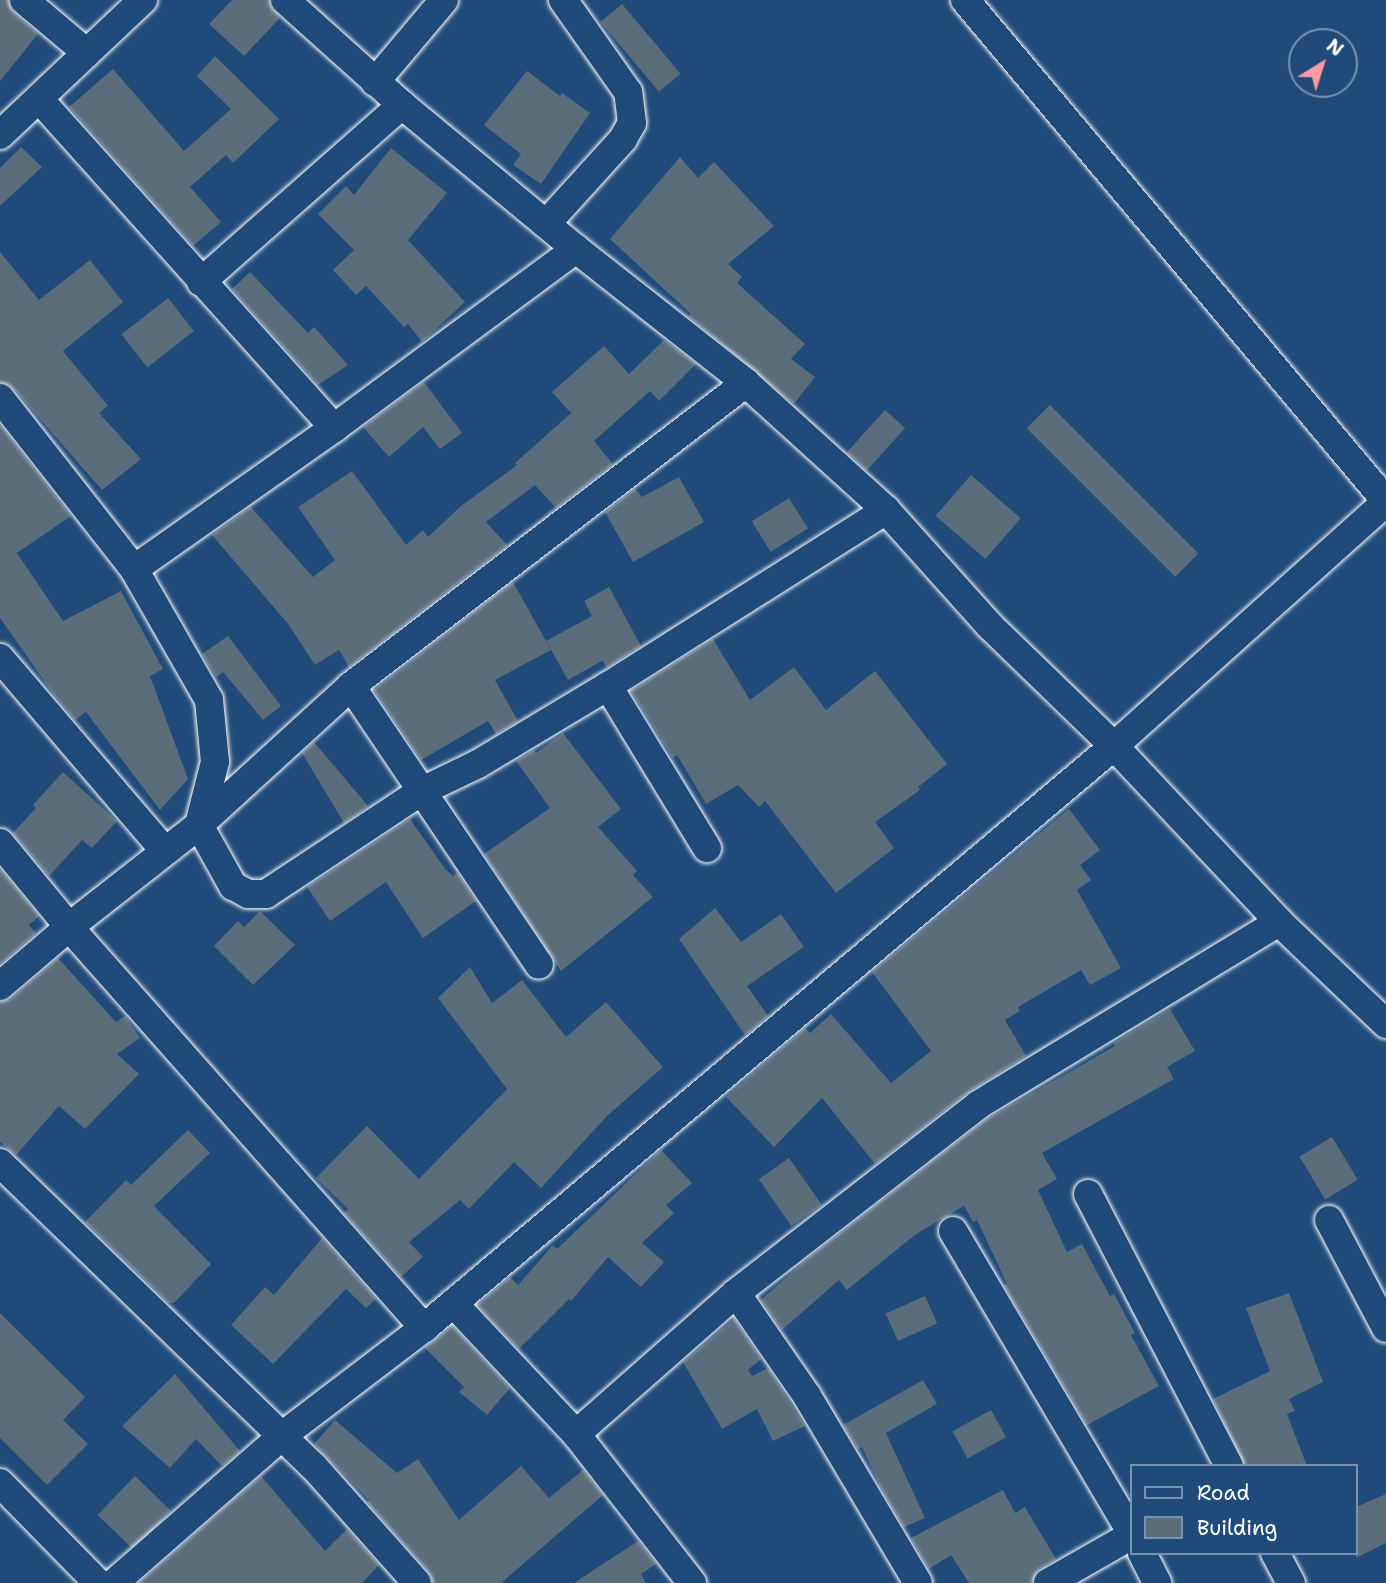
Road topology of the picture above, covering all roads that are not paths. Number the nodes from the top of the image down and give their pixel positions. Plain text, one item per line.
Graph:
1 (24, 0) edge
2 (143, 0) edge
3 (285, 0) edge
4 (444, 0) edge
5 (563, 0) edge
6 (965, 0) edge
7 (87, 53) junction
8 (375, 82) junction
9 (39, 99) junction
10 (402, 105) junction
11 (0, 135) edge
12 (545, 224) junction
13 (576, 249) junction
14 (201, 282) junction
15 (746, 383) junction
16 (0, 398) edge
17 (334, 428) junction
18 (1386, 501) edge
19 (886, 510) junction
20 (134, 569) junction
21 (0, 658) edge
22 (351, 686) junction
23 (608, 686) junction
24 (1114, 746) junction
25 (420, 792) junction
26 (199, 825) junction
27 (0, 844) edge
28 (707, 848) dead end
29 (164, 850) junction
30 (1279, 922) junction
31 (69, 927) junction
32 (539, 965) dead end
33 (0, 986) edge
34 (1386, 1024) edge
35 (0, 1163) edge
36 (1088, 1194) dead end
37 (1329, 1220) dead end
38 (953, 1231) dead end
39 (736, 1293) junction
40 (453, 1303) junction
41 (424, 1328) junction
42 (1386, 1328) edge
43 (576, 1434) junction
44 (282, 1436) junction
45 (1228, 1464) edge
46 (0, 1483) edge
47 (1130, 1531) edge
48 (1130, 1535) edge
49 (1143, 1555) edge
50 (1276, 1555) edge
51 (98, 1583) edge
52 (114, 1583) edge
53 (417, 1583) edge
54 (692, 1583) edge
55 (918, 1583) edge
56 (1048, 1583) edge
57 (1157, 1583) edge
58 (1291, 1583) edge

1 - 7 street
2 - 7 street
3 - 8 street
4 - 8 street
5 - 12 street
6 - 18 street
7 - 9 street
8 - 10 street
9 - 11 street
9 - 14 street
10 - 12 street
10 - 14 street
12 - 13 street
13 - 15 street
13 - 17 street
14 - 17 street
15 - 19 street
15 - 22 street
16 - 20 street
17 - 20 street
18 - 24 street
19 - 23 street
19 - 24 street
20 - 26 street
21 - 29 street
22 - 25 street
22 - 26 street
23 - 25 street
23 - 28 street
24 - 30 street
24 - 40 street
25 - 26 street
25 - 32 street
26 - 29 street
27 - 31 street
29 - 31 street
30 - 34 street
30 - 39 street
31 - 33 street
31 - 41 street
35 - 44 street
36 - 45 street
37 - 42 street
38 - 47 street
39 - 43 street
39 - 55 street
40 - 41 street
40 - 43 street
41 - 44 street
43 - 54 street
44 - 52 street
44 - 53 street
46 - 51 street
48 - 56 street
49 - 57 street
50 - 58 street

